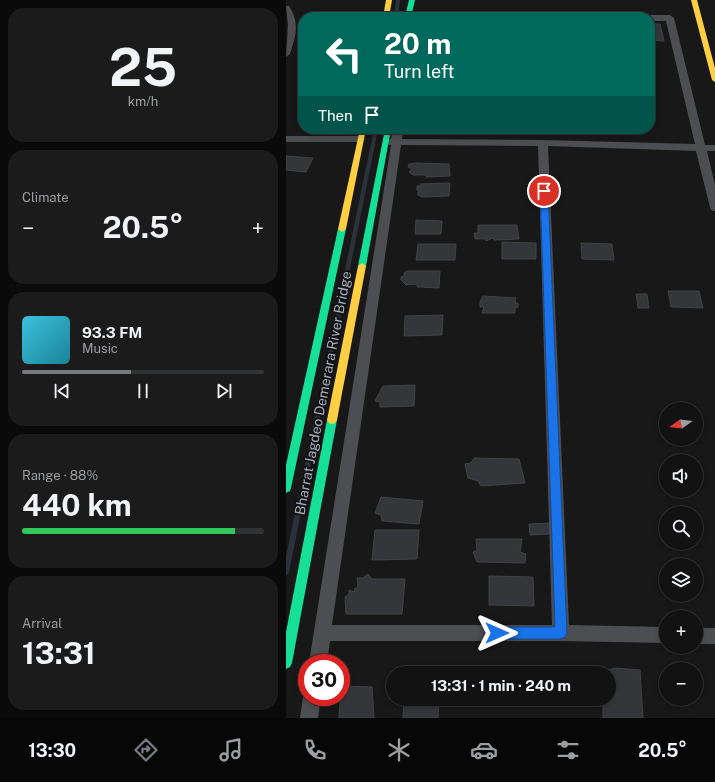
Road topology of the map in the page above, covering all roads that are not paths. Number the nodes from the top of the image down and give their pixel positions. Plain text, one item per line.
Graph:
1 (389, 0) edge
2 (412, 0) edge
3 (694, 0) edge
4 (286, 8) edge
5 (387, 12) edge
6 (409, 12) edge
7 (655, 18) edge
8 (286, 54) edge
9 (715, 80) edge
10 (362, 134) edge
11 (393, 138) edge
12 (286, 139) edge
13 (542, 143) junction
14 (701, 147) junction
15 (715, 148) edge
16 (715, 206) edge
17 (286, 488) edge
18 (322, 633) junction
19 (561, 633) junction
20 (659, 635) edge
21 (703, 636) edge
22 (715, 636) edge
23 (319, 654) edge
24 (286, 663) edge
25 (311, 706) edge
26 (309, 718) edge

1 - 5 main road
2 - 6 main road
3 - 9 main road
4 - 8 street
7 - 14 street
10 - 12 street
10 - 17 main road, Bharrat Jagdeo Demerara River Bridge
11 - 13 street
11 - 18 street
11 - 24 main road, Bharrat Jagdeo Demerara River Bridge
13 - 14 street
13 - 19 street
14 - 15 street
14 - 16 street
18 - 19 street
18 - 23 street
19 - 20 street
21 - 22 street
25 - 26 street

